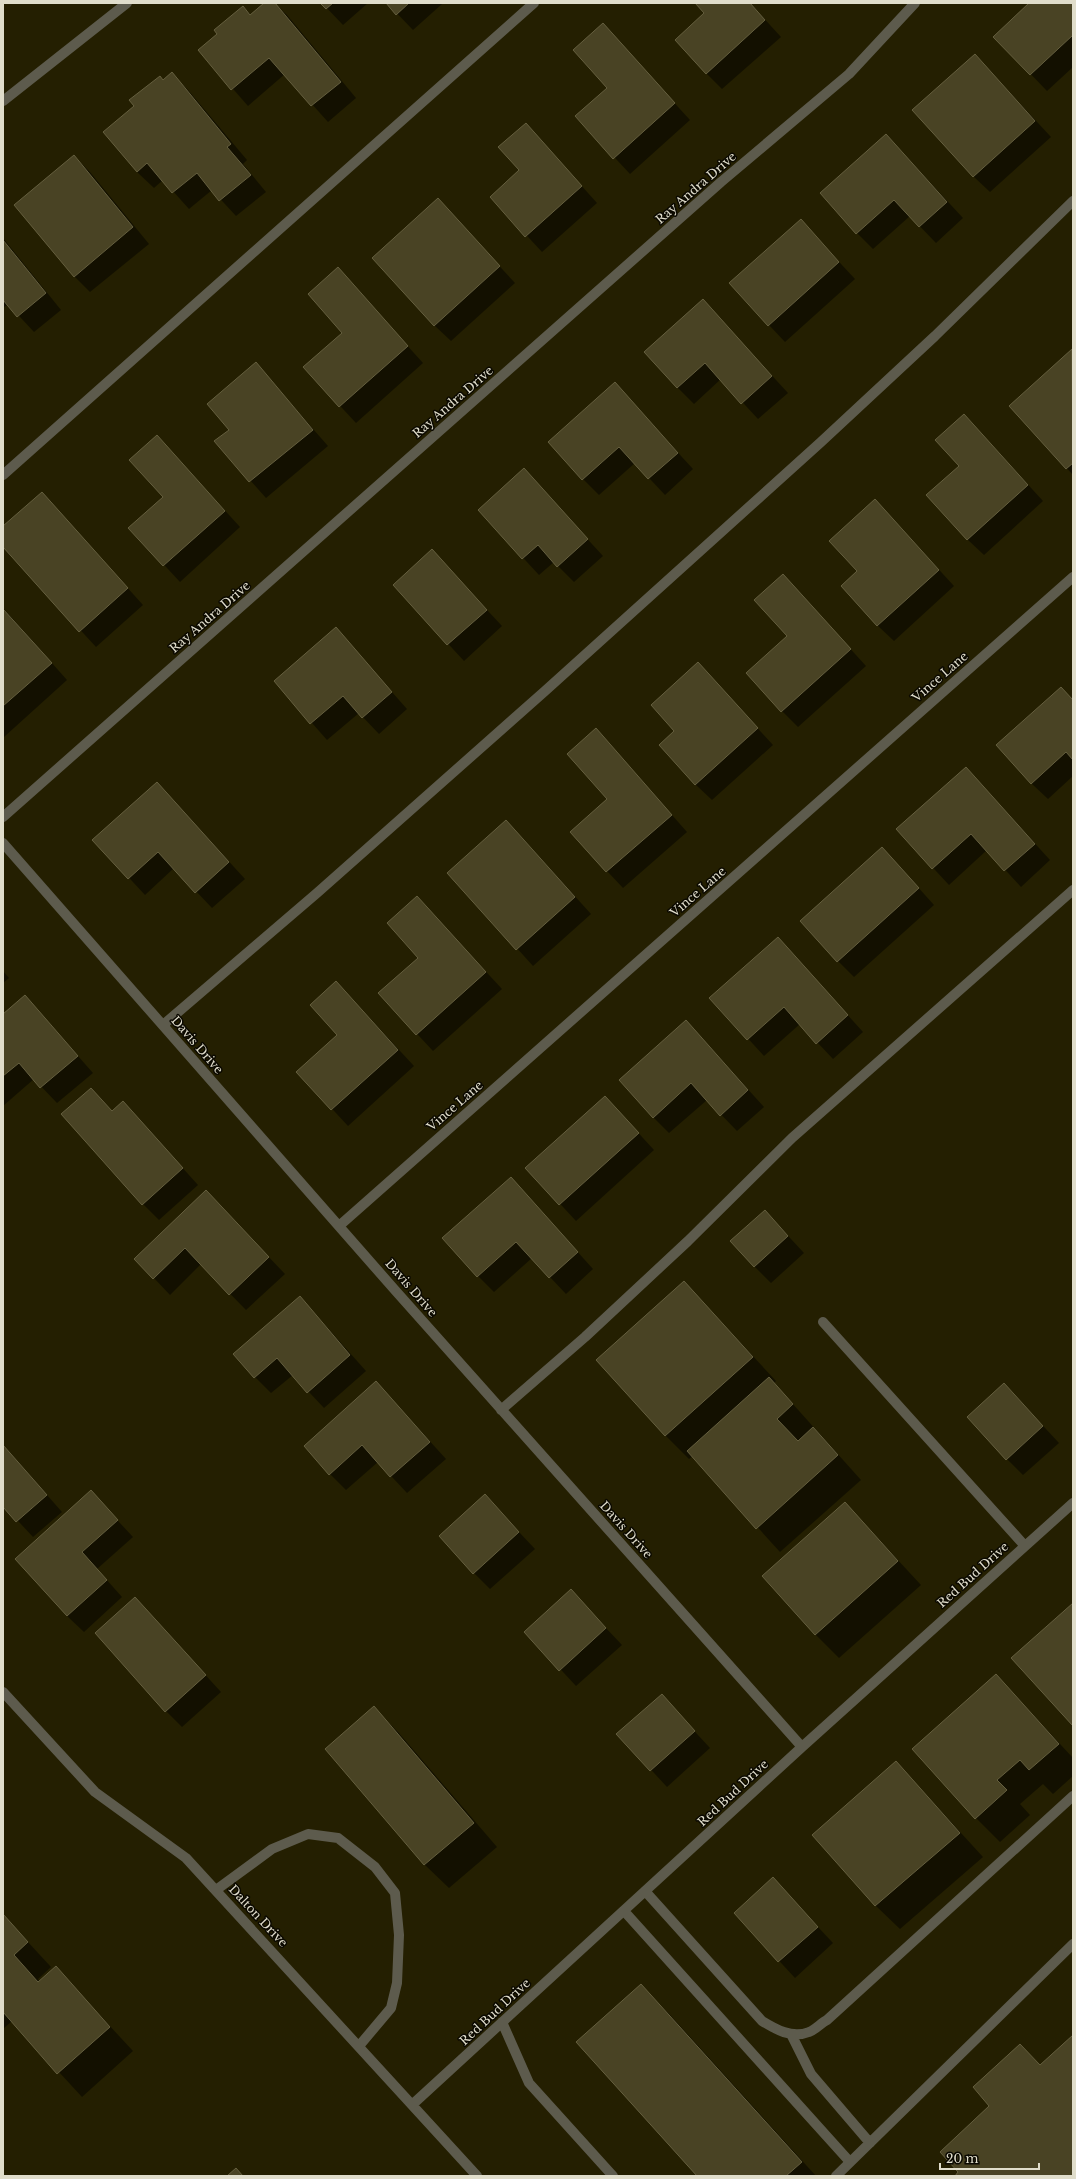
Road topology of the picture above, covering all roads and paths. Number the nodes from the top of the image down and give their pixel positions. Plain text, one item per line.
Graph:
1 (127, 3) edge
2 (534, 3) edge
3 (915, 3) edge
4 (3, 101) edge
5 (1073, 201) edge
6 (3, 475) edge
7 (1073, 577) edge
8 (3, 817) edge
9 (3, 843) edge
10 (1073, 890) edge
11 (163, 1025) junction
12 (339, 1226) junction
13 (823, 1322) dead end
14 (501, 1410) junction
15 (1073, 1503) edge
16 (1025, 1546) junction
17 (3, 1692) edge
18 (802, 1747) junction
19 (1073, 1796) edge
20 (216, 1890) junction
21 (645, 1891) junction
22 (624, 1911) junction
23 (1073, 1944) edge
24 (502, 2022) junction
25 (791, 2034) junction
26 (359, 2046) junction
27 (413, 2104) junction
28 (870, 2143) junction
29 (850, 2162) junction
30 (477, 2176) edge
31 (613, 2176) edge
32 (836, 2176) edge

1 - 4 street
2 - 6 street
3 - 8 street, Ray Andra Drive
5 - 11 street
7 - 12 street, Vince Lane
9 - 11 street, Davis Drive
10 - 14 street
11 - 12 street, Davis Drive
12 - 14 street, Davis Drive
13 - 16 street
14 - 18 street, Davis Drive
15 - 16 street, Red Bud Drive
16 - 18 street, Red Bud Drive
17 - 20 street, Dalton Drive
18 - 21 street, Red Bud Drive
19 - 25 street
20 - 26 street, Dalton Drive
20 - 26 street
21 - 22 street, Red Bud Drive
21 - 25 street
22 - 24 street, Red Bud Drive
22 - 29 street
23 - 28 street
24 - 27 street, Red Bud Drive
24 - 31 street
25 - 28 street
26 - 27 street, Dalton Drive
27 - 30 street, Dalton Drive
28 - 29 street
29 - 32 street

